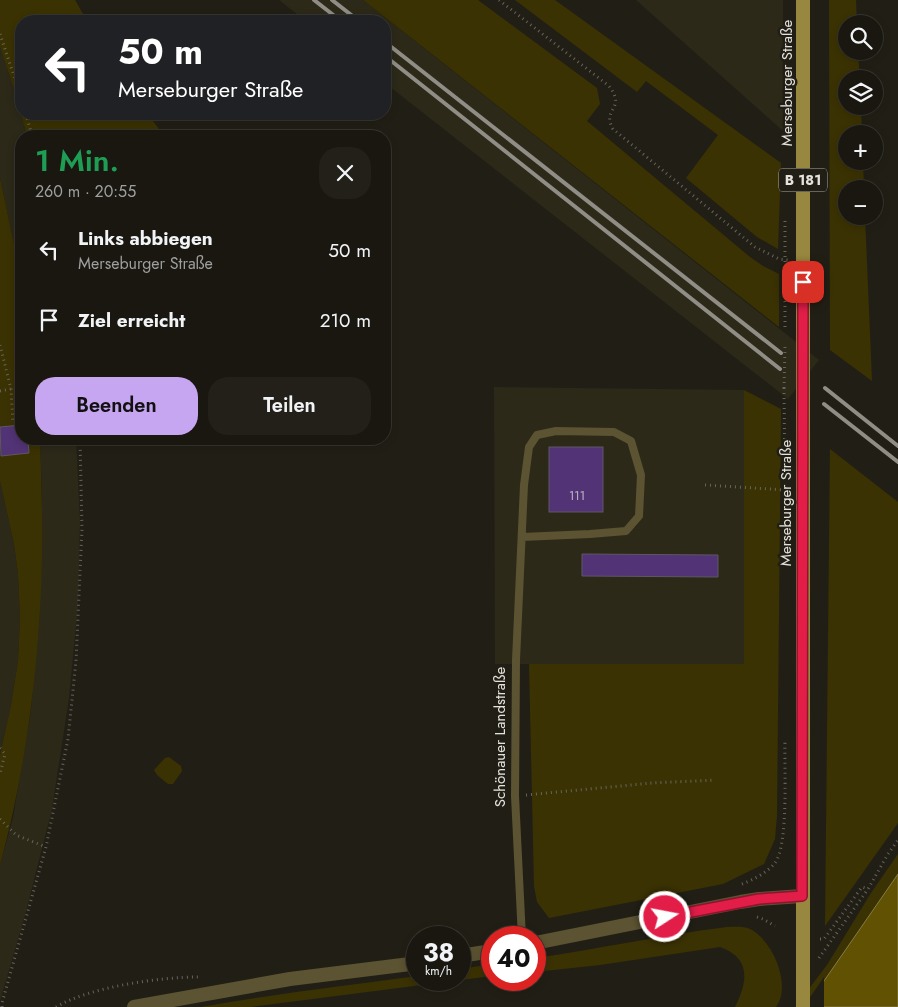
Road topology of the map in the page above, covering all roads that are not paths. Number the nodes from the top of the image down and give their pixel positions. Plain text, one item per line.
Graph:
1 (804, 0) edge
2 (522, 537) junction
3 (802, 896) junction
4 (521, 926) edge
5 (546, 941) edge
6 (406, 965) edge
7 (134, 1007) edge
8 (803, 1007) edge

1 - 3 main road, Merseburger Straße / B 181, bridge
2 - 2 lane, Schönauer Landstraße
2 - 4 lane, Schönauer Landstraße
3 - 5 street
3 - 8 main road, Merseburger Straße / B 181, bridge
6 - 7 street

